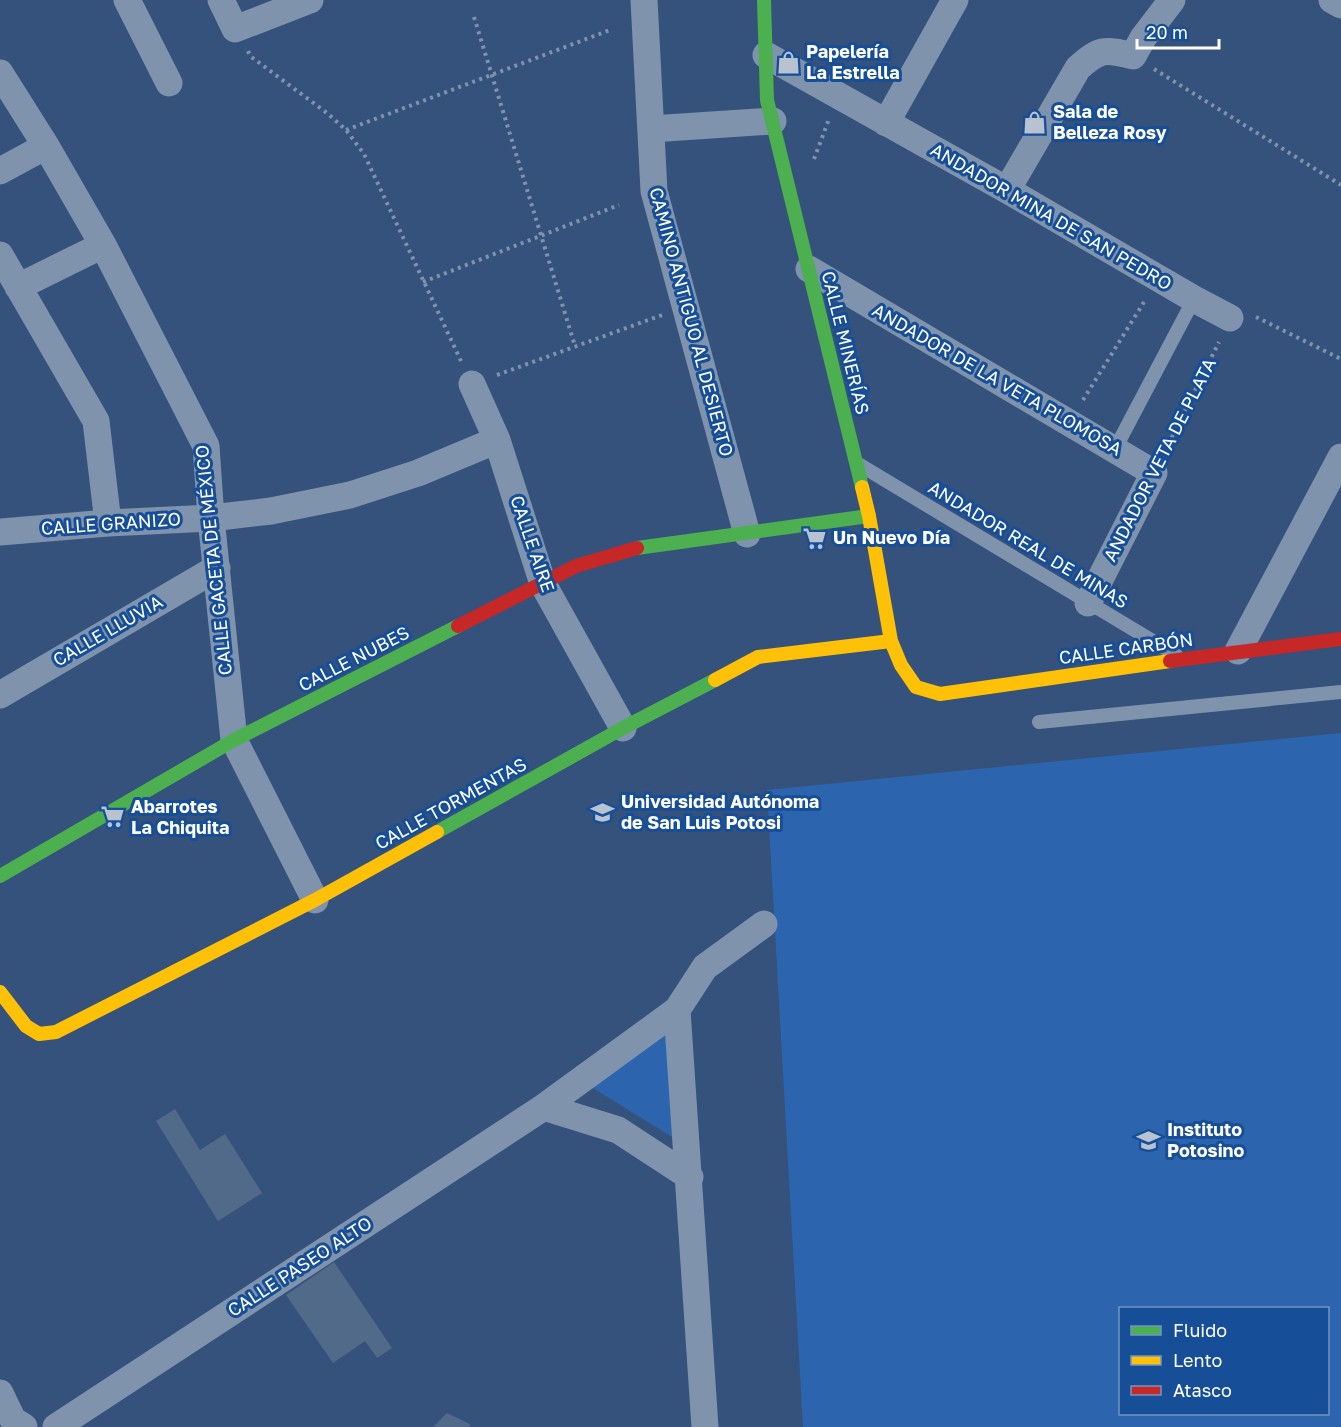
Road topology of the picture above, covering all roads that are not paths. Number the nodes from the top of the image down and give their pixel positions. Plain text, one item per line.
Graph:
1 (127, 0) edge
2 (221, 0) edge
3 (310, 0) edge
4 (644, 0) edge
5 (764, 0) edge
6 (955, 0) edge
7 (1172, 0) edge
8 (1332, 0) edge
9 (1341, 5) edge
10 (766, 55) junction
11 (0, 73) edge
12 (169, 84) dead end
13 (773, 121) junction
14 (886, 123) junction
15 (651, 129) junction
16 (46, 146) junction
17 (0, 171) edge
18 (1007, 190) junction
19 (103, 245) junction
20 (0, 255) edge
21 (808, 269) junction
22 (18, 287) junction
23 (1194, 299) junction
24 (1230, 318) road end
25 (472, 384) road end
26 (497, 440) junction
27 (1115, 449) junction
28 (1341, 458) edge
29 (855, 462) junction
30 (1155, 473) joint
31 (868, 516) junction
32 (210, 518) junction
33 (108, 523) junction
34 (0, 532) edge
35 (747, 534) junction
36 (217, 568) junction
37 (543, 584) junction
38 (1088, 603) junction
39 (1341, 639) edge
40 (891, 641) junction
41 (1238, 651) junction
42 (1183, 659) junction
43 (916, 687) joint
44 (1341, 692) edge
45 (0, 695) edge
46 (1039, 722) dead end
47 (623, 728) junction
48 (234, 740) junction
49 (0, 876) edge
50 (315, 900) junction
51 (764, 924) dead end
52 (0, 992) edge
53 (677, 1010) junction
54 (544, 1107) junction
55 (690, 1177) junction
56 (0, 1393) edge
57 (24, 1427) edge
58 (56, 1427) edge
59 (705, 1427) edge

1 - 12 street
2 - 3 street
4 - 15 street, CAMINO ANTIGUO AL DESIERTO
5 - 10 street, CALLE MINERÍAS
6 - 14 street
7 - 18 street
8 - 9 street
10 - 13 street, CALLE MINERÍAS
10 - 14 street, ANDADOR MINA DE SAN PEDRO
11 - 16 street, CALLE GACETA DE MÉXICO
13 - 15 street
13 - 21 street, CALLE MINERÍAS
14 - 18 street, ANDADOR MINA DE SAN PEDRO
15 - 35 street, CAMINO ANTIGUO AL DESIERTO
16 - 17 street
16 - 19 street, CALLE GACETA DE MÉXICO
18 - 23 street, ANDADOR MINA DE SAN PEDRO
19 - 22 street
19 - 32 street, CALLE GACETA DE MÉXICO
20 - 22 street
21 - 27 street, ANDADOR DE LA VETA PLOMOSA
21 - 29 street, CALLE MINERÍAS
22 - 33 street
23 - 24 street, ANDADOR MINA DE SAN PEDRO
23 - 27 lane
25 - 26 street, CALLE AIRE
26 - 32 street, CALLE GRANIZO
26 - 37 street, CALLE AIRE
27 - 30 street, ANDADOR DE LA VETA PLOMOSA
28 - 41 street
29 - 31 street, CALLE MINERÍAS
29 - 38 lane, ANDADOR REAL DE MINAS
30 - 38 street, ANDADOR VETA DE PLATA
31 - 35 street, CALLE NUBES
31 - 40 street, CALLE MINERÍAS
32 - 33 street, CALLE GRANIZO
32 - 36 street, CALLE GACETA DE MÉXICO
33 - 34 street, CALLE GRANIZO
35 - 37 street, CALLE NUBES
36 - 45 street, CALLE LLUVIA
36 - 48 street, CALLE GACETA DE MÉXICO
37 - 47 street, CALLE AIRE
37 - 48 street, CALLE NUBES
38 - 42 lane, ANDADOR REAL DE MINAS
39 - 41 street, CALLE CARBÓN
40 - 43 street, CALLE MINERÍAS
40 - 47 street, CALLE TORMENTAS
41 - 42 street, CALLE CARBÓN
42 - 43 street, CALLE CARBÓN
44 - 46 lane
47 - 50 street, CALLE TORMENTAS
48 - 49 street, CALLE NUBES
48 - 50 street, CALLE GACETA DE MÉXICO
50 - 52 street, CALLE TORMENTAS
51 - 53 street, CALLE PASEO ALTO
53 - 54 street, CALLE PASEO ALTO
53 - 55 street
54 - 55 street
54 - 58 street, CALLE PASEO ALTO
55 - 59 street
56 - 57 street

